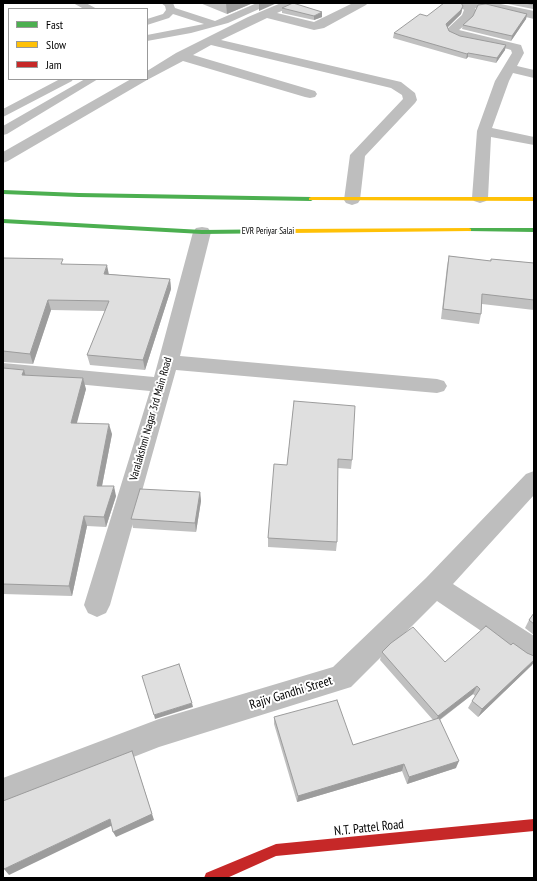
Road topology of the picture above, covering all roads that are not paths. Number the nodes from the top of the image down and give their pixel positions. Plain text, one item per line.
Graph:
1 (78, 3) edge
2 (291, 3) edge
3 (362, 3) edge
4 (466, 4) edge
5 (169, 7) edge
6 (90, 8) edge
7 (265, 9) edge
8 (534, 15) edge
9 (148, 22) edge
10 (215, 24) junction
11 (148, 36) edge
12 (209, 41) junction
13 (148, 46) edge
14 (181, 56) junction
15 (510, 68) junction
16 (534, 74) edge
17 (148, 75) edge
18 (66, 80) edge
19 (92, 80) edge
20 (139, 80) edge
21 (310, 94) dead end
22 (3, 114) edge
23 (3, 131) edge
24 (484, 131) junction
25 (534, 141) edge
26 (3, 158) edge
27 (3, 192) edge
28 (480, 198) junction
29 (534, 199) edge
30 (352, 200) junction
31 (3, 221) edge
32 (534, 230) edge
33 (202, 232) junction
34 (168, 362) junction
35 (3, 370) edge
36 (162, 385) junction
37 (437, 386) dead end
38 (534, 480) edge
39 (435, 586) junction
40 (97, 605) dead end
41 (534, 651) edge
42 (3, 793) edge
43 (534, 825) edge
44 (211, 878) edge

1 - 6 lane
2 - 7 street
3 - 7 street
4 - 8 street
4 - 15 street
5 - 9 lane
5 - 10 lane
7 - 10 lane
7 - 12 street
10 - 11 lane
11 - 13 lane
12 - 14 street
12 - 30 street
14 - 17 street
14 - 21 street
15 - 16 street
15 - 24 street
18 - 22 lane
19 - 23 lane
20 - 26 street
24 - 25 street
24 - 28 street
27 - 30 main road
28 - 29 main road
28 - 30 main road
31 - 33 main road, EVR Periyar Salai
32 - 33 main road, EVR Periyar Salai
33 - 34 street, Varalakshmi Nagar 3rd Main Road
34 - 36 street, Varalakshmi Nagar 3rd Main Road
34 - 37 street
35 - 36 street
36 - 40 street, Varalakshmi Nagar 3rd Main Road
38 - 39 street, Rajiv Gandhi Street
39 - 41 street
39 - 42 street, Rajiv Gandhi Street
43 - 44 main road, N.T. Pattel Road

